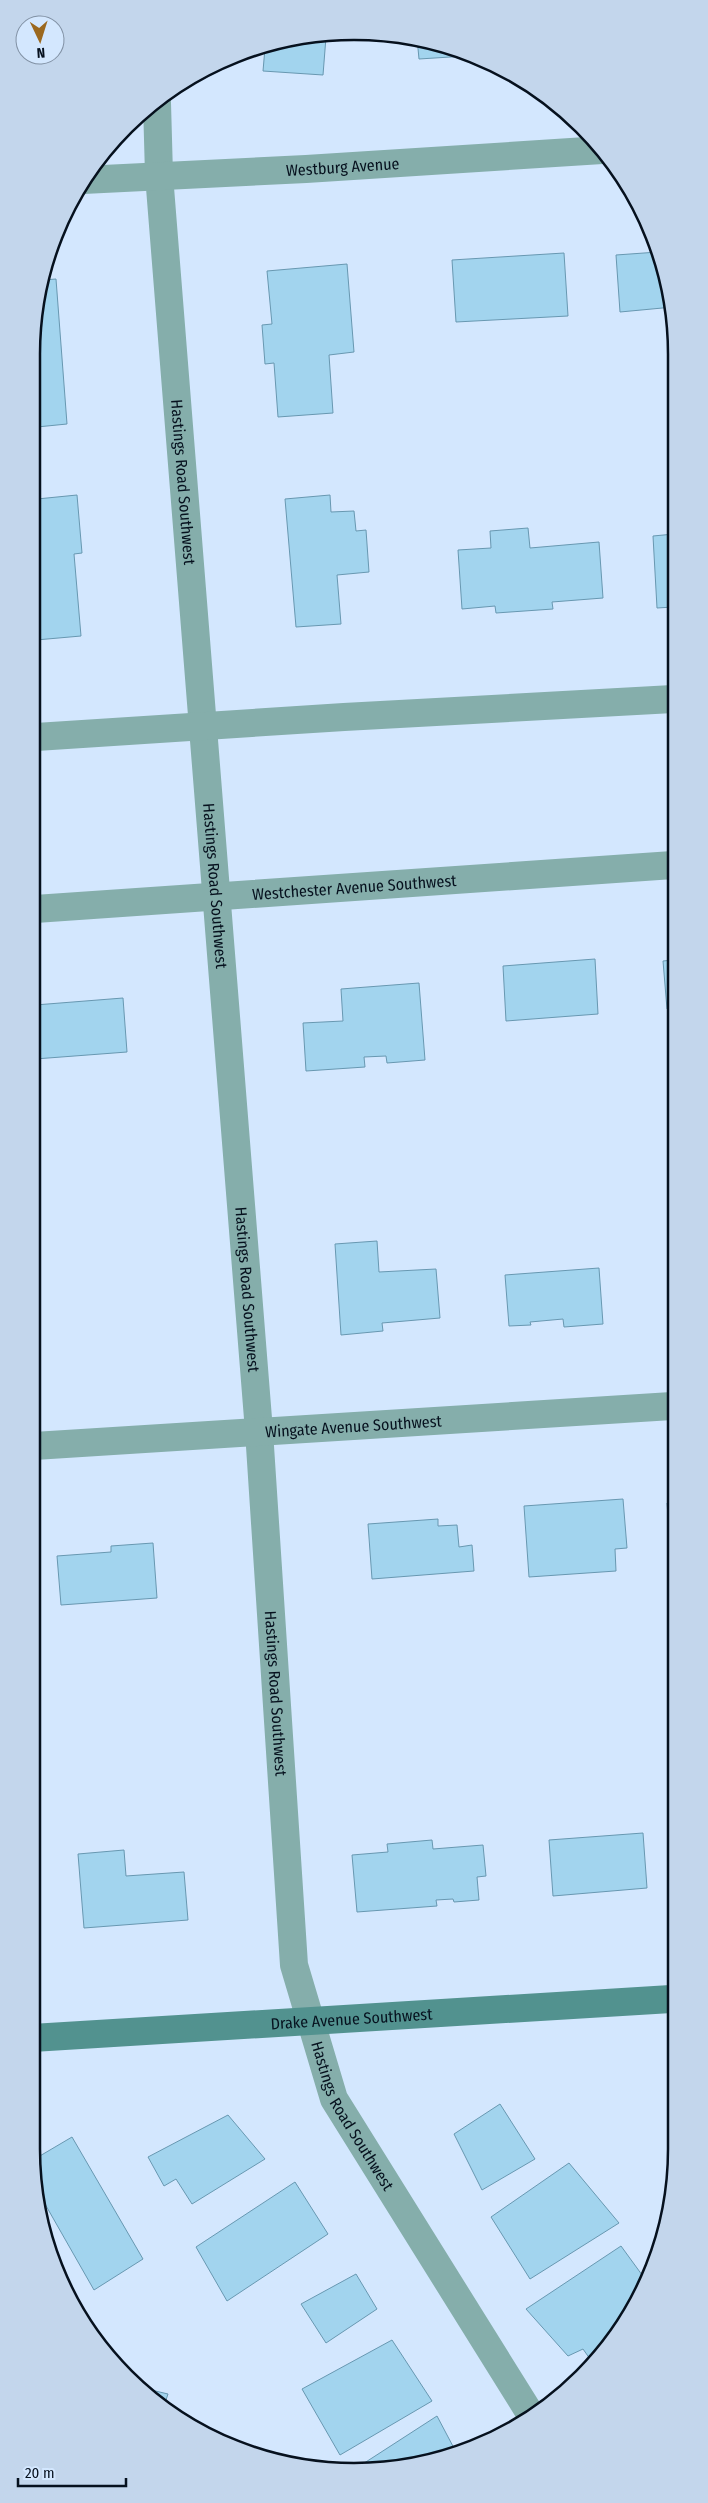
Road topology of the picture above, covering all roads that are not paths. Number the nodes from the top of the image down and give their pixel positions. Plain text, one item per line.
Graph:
1 (157, 110) edge
2 (593, 151) edge
3 (159, 176) junction
4 (93, 179) edge
5 (668, 699) edge
6 (201, 726) junction
7 (40, 737) edge
8 (668, 865) edge
9 (215, 897) junction
10 (40, 909) edge
11 (668, 1406) edge
12 (259, 1431) junction
13 (40, 1446) edge
14 (668, 1999) edge
15 (311, 2021) junction
16 (40, 2038) edge
17 (528, 2410) edge

1 - 3 street, Hastings Road Southwest
2 - 3 street, Westburg Avenue
3 - 4 street, Westburg Avenue
3 - 6 street, Hastings Road Southwest
5 - 6 street
6 - 7 street
6 - 9 street, Hastings Road Southwest
8 - 9 street, Westchester Avenue Southwest
9 - 10 street, Westchester Avenue Southwest
9 - 12 street, Hastings Road Southwest
11 - 12 street, Wingate Avenue Southwest
12 - 13 street, Wingate Avenue Southwest
12 - 15 street, Hastings Road Southwest
14 - 15 street, Drake Avenue Southwest
15 - 16 street, Drake Avenue Southwest
15 - 17 street, Hastings Road Southwest

